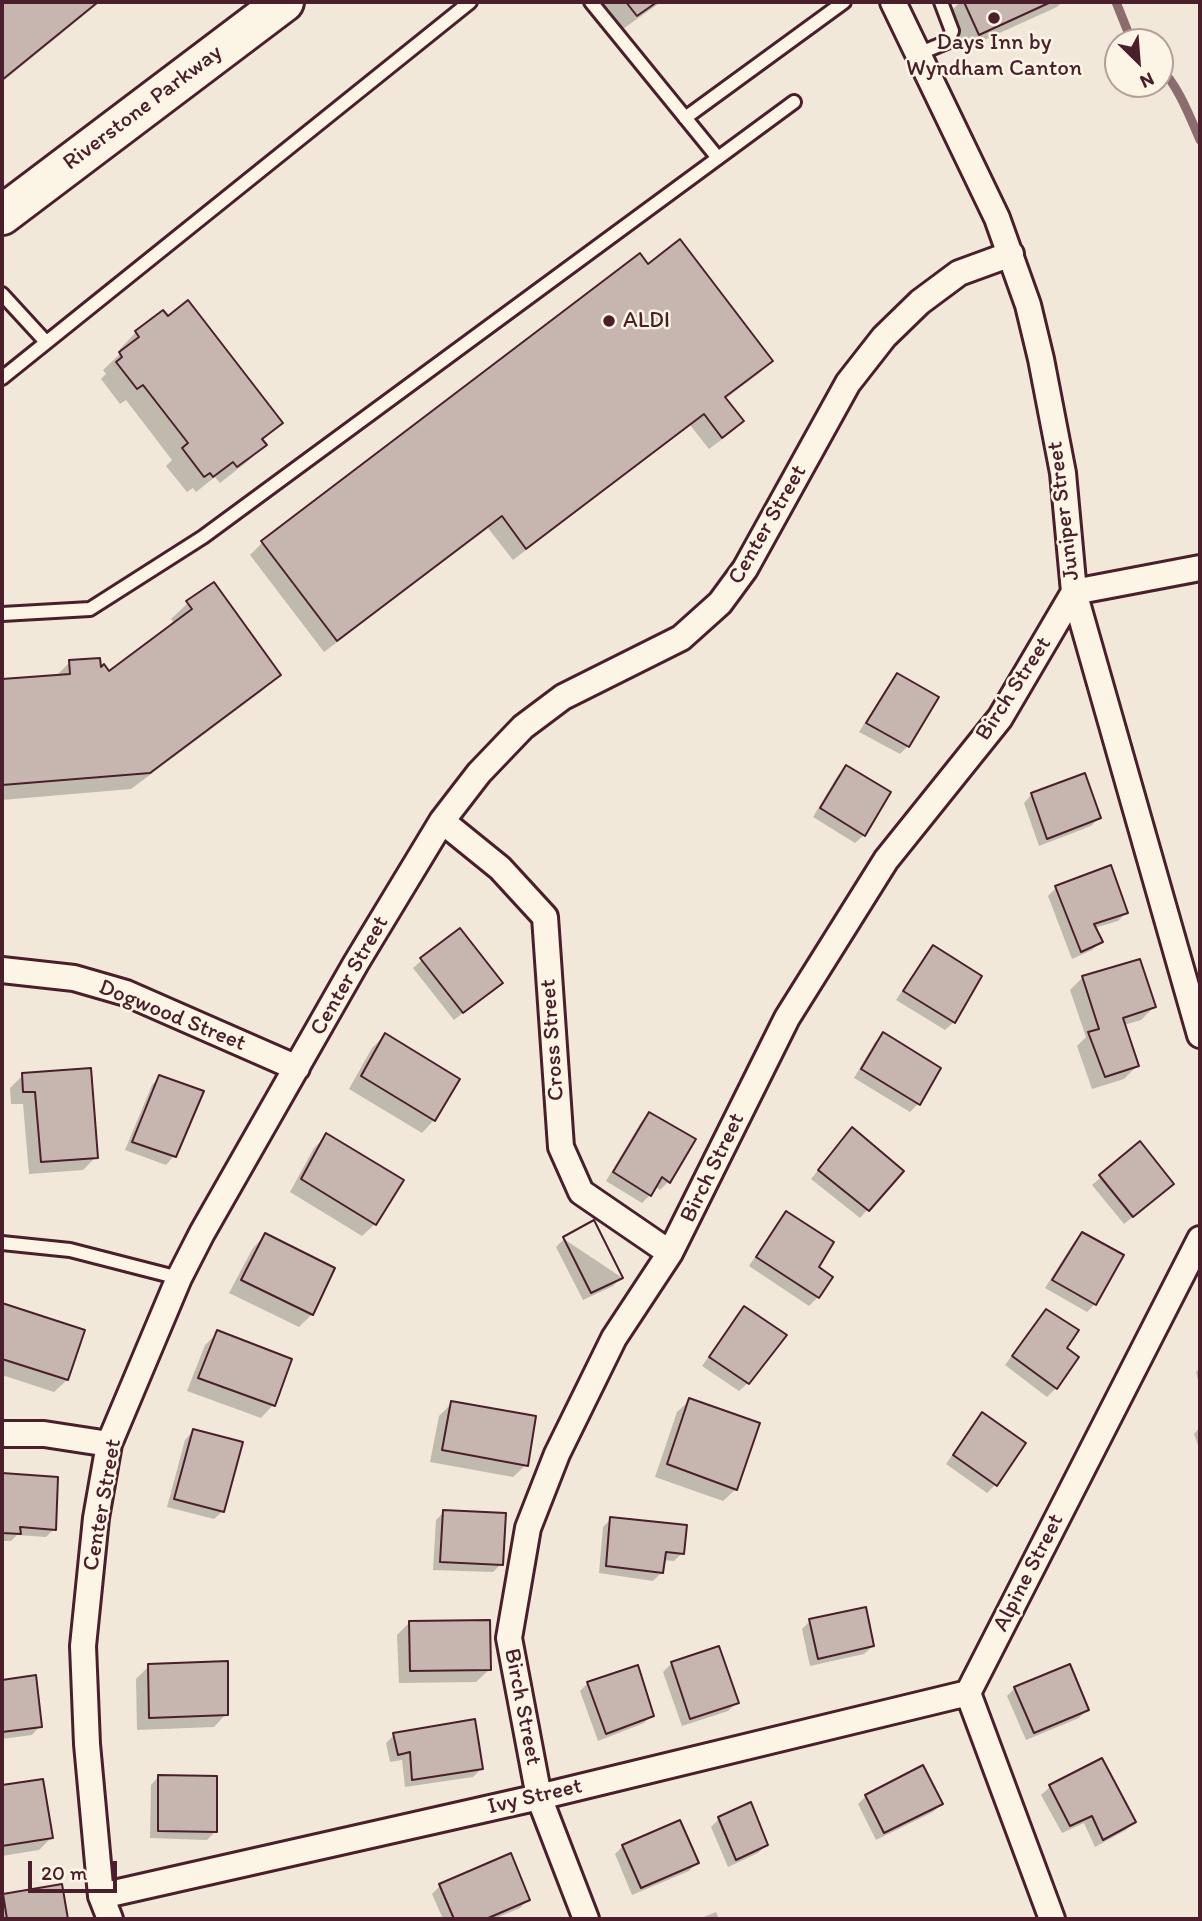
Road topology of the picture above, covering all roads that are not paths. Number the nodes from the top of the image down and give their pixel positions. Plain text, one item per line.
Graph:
1 (284, 2) edge
2 (470, 2) edge
3 (591, 2) edge
4 (844, 2) edge
5 (893, 2) edge
6 (941, 2) edge
7 (918, 54) junction
8 (794, 102) dead end
9 (685, 118) junction
10 (718, 158) junction
11 (2, 215) edge
12 (1011, 254) junction
13 (2, 294) edge
14 (46, 342) junction
15 (2, 378) edge
16 (1200, 568) edge
17 (1074, 592) junction
18 (2, 614) edge
19 (442, 821) junction
20 (2, 971) edge
21 (1200, 1035) edge
22 (297, 1068) junction
23 (1200, 1239) edge
24 (2, 1243) edge
25 (670, 1253) junction
26 (179, 1278) junction
27 (2, 1434) edge
28 (109, 1444) junction
29 (968, 1693) junction
30 (539, 1797) junction
31 (105, 1908) edge
32 (586, 1919) edge
33 (1052, 1919) edge

1 - 11 main road, Riverstone Parkway
2 - 14 lane
3 - 9 lane
4 - 9 lane
5 - 7 street, Juniper Street
6 - 7 lane
7 - 12 street, Juniper Street
8 - 10 lane
9 - 10 lane
10 - 18 lane
12 - 17 street, Juniper Street
12 - 19 street, Center Street
13 - 14 lane
14 - 15 lane
16 - 17 street
17 - 21 street, Juniper Street
17 - 25 street, Birch Street
19 - 22 street, Center Street
19 - 25 street, Cross Street
20 - 22 street, Dogwood Street
22 - 26 street, Center Street
23 - 29 street, Alpine Street
24 - 26 lane
25 - 30 street, Birch Street
26 - 28 street, Center Street
27 - 28 street
28 - 31 street, Center Street
29 - 30 street, Ivy Street
29 - 33 street
30 - 31 street, Ivy Street
30 - 32 street, Birch Street

